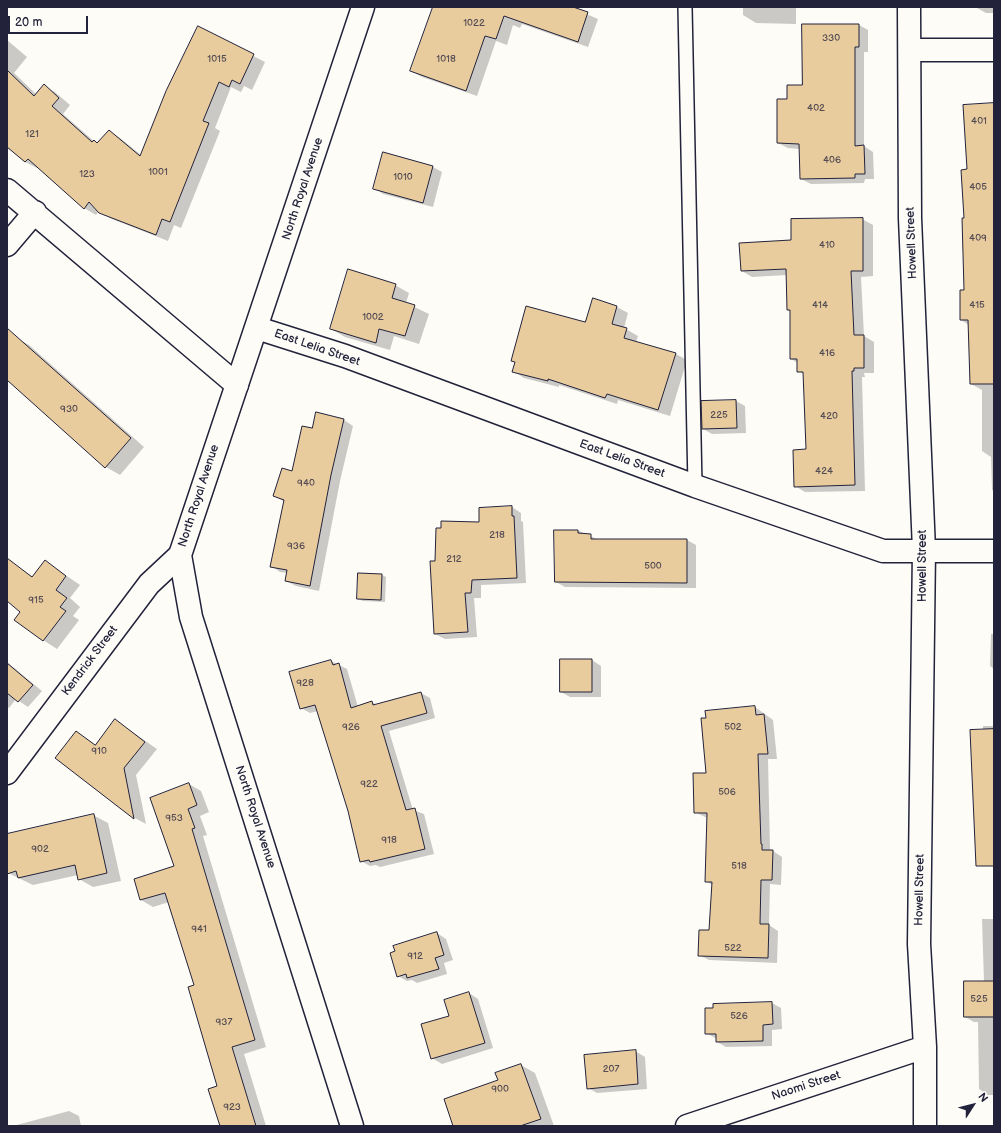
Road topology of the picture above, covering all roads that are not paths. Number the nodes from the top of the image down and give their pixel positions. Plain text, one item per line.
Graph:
1 (364, 7) edge
2 (685, 7) edge
3 (909, 7) edge
4 (910, 50) junction
5 (994, 50) edge
6 (7, 190) edge
7 (35, 212) junction
8 (7, 245) edge
9 (257, 328) junction
10 (237, 385) junction
11 (695, 486) junction
12 (924, 550) junction
13 (994, 551) edge
14 (180, 554) junction
15 (7, 773) edge
16 (925, 1047) junction
17 (352, 1126) edge
18 (687, 1126) edge
19 (925, 1126) edge

1 - 9 street, North Royal Avenue
2 - 11 lane
3 - 4 street, Howell Street
4 - 5 street
4 - 12 street, Howell Street
6 - 7 street
7 - 8 street
7 - 10 street
9 - 10 street, North Royal Avenue
9 - 11 street, East Lelia Street
10 - 14 street, North Royal Avenue
11 - 12 street, East Lelia Street
12 - 13 street, East Lelia Street
12 - 16 street, Howell Street
14 - 15 street, Kendrick Street
14 - 17 street, North Royal Avenue
16 - 18 street, Naomi Street
16 - 19 street, Howell Street

